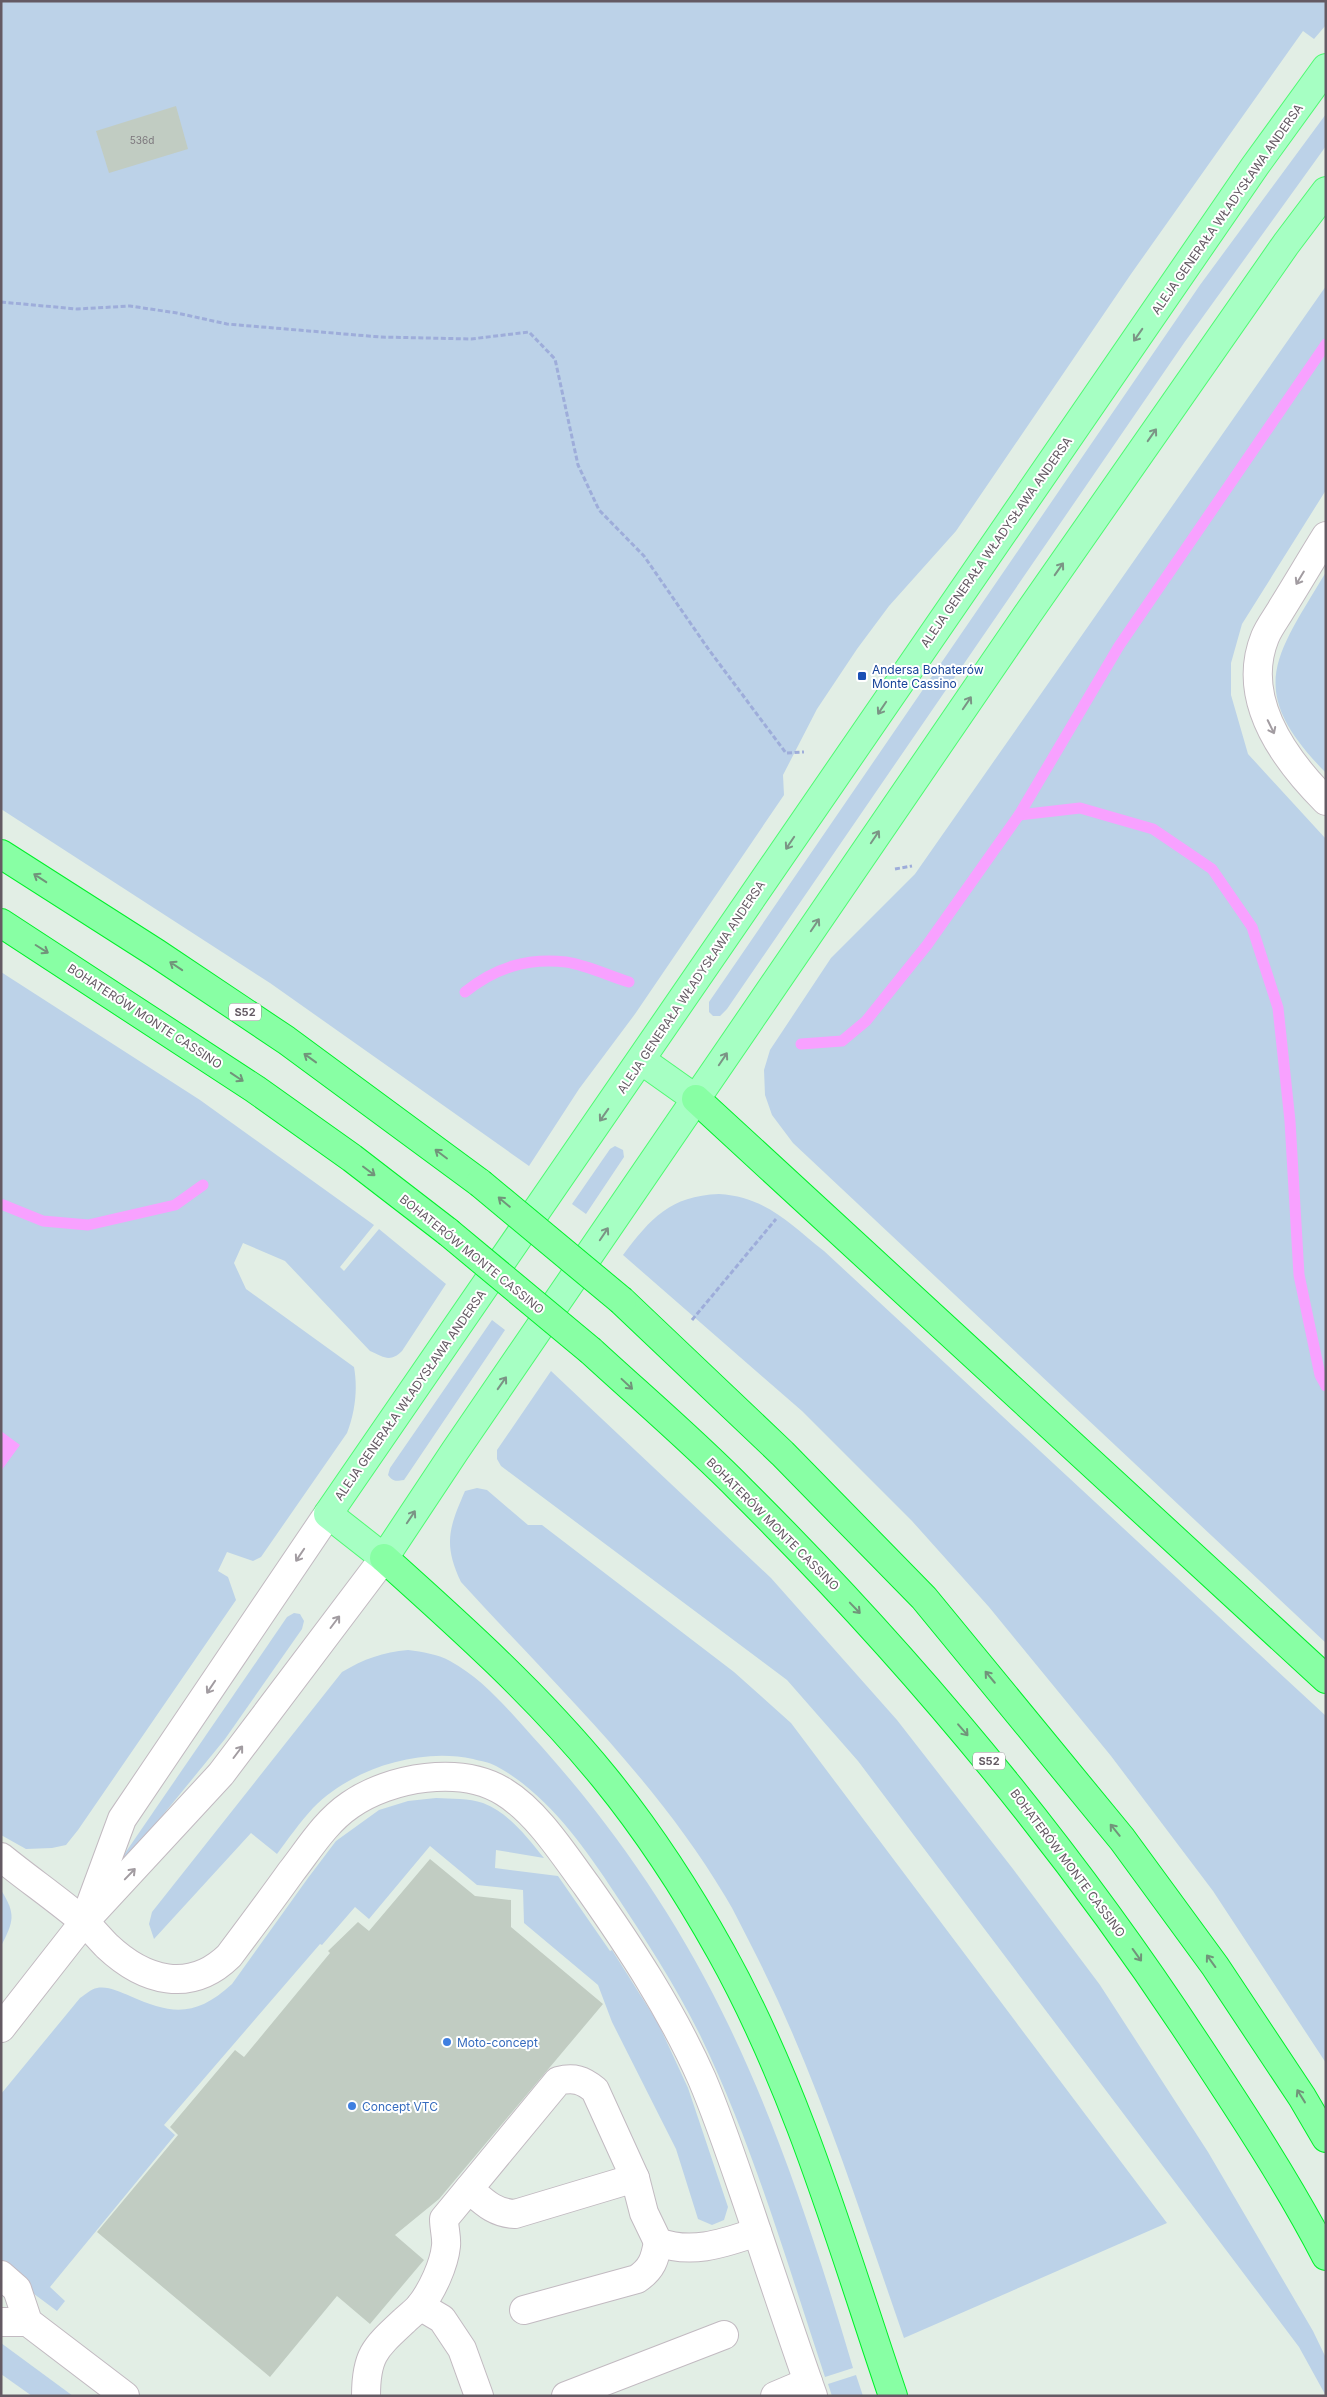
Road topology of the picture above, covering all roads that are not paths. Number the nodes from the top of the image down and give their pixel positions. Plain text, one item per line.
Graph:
1 (1326, 68) edge
2 (1326, 191) edge
3 (1326, 536) edge
4 (1326, 801) edge
5 (1, 854) edge
6 (1, 923) edge
7 (641, 1060) junction
8 (696, 1099) junction
9 (328, 1514) junction
10 (384, 1558) junction
11 (1326, 1678) edge
12 (1, 1857) edge
13 (84, 1922) junction
14 (1, 2028) edge
15 (1326, 2138) edge
16 (635, 2178) junction
17 (469, 2188) junction
18 (757, 2232) junction
19 (1313, 2232) junction
20 (658, 2242) junction
21 (1326, 2256) edge
22 (1326, 2269) edge
23 (1, 2275) edge
24 (420, 2306) junction
25 (524, 2310) dead end
26 (1, 2322) edge
27 (28, 2322) junction
28 (724, 2335) dead end
29 (810, 2389) edge
30 (125, 2396) edge
31 (366, 2396) edge
32 (479, 2396) edge
33 (566, 2396) edge
34 (775, 2396) edge
35 (893, 2396) edge

1 -> 7 main road, ALEJA GENERAŁA WŁADYSŁAWA ANDERSA
8 -> 2 main road, ALEJA GENERAŁA WŁADYSŁAWA ANDERSA
3 -> 4 street
15 -> 5 highway, S52, bridge
6 -> 19 highway, BOHATERÓW MONTE CASSINO / S52, bridge
7 - 8 main road
7 -> 9 main road, ALEJA GENERAŁA WŁADYSŁAWA ANDERSA
10 -> 8 main road, ALEJA GENERAŁA WŁADYSŁAWA ANDERSA
8 - 11 highway
9 - 10 main road
9 -> 13 street, ALEJA GENERAŁA WŁADYSŁAWA ANDERSA
13 -> 10 street, ALEJA GENERAŁA WŁADYSŁAWA ANDERSA
10 - 35 highway
12 - 13 street
13 - 14 street, ALEJA GENERAŁA WŁADYSŁAWA ANDERSA
13 - 18 street
16 - 17 street
16 - 17 street
16 - 20 street
17 - 24 street
18 - 20 street
18 - 29 street
19 - 21 highway, BOHATERÓW MONTE CASSINO / S52
19 - 22 highway
20 - 25 street
23 - 27 street
24 - 31 street
24 - 32 street
26 - 27 street
27 - 30 street
28 - 33 street
29 - 34 street

